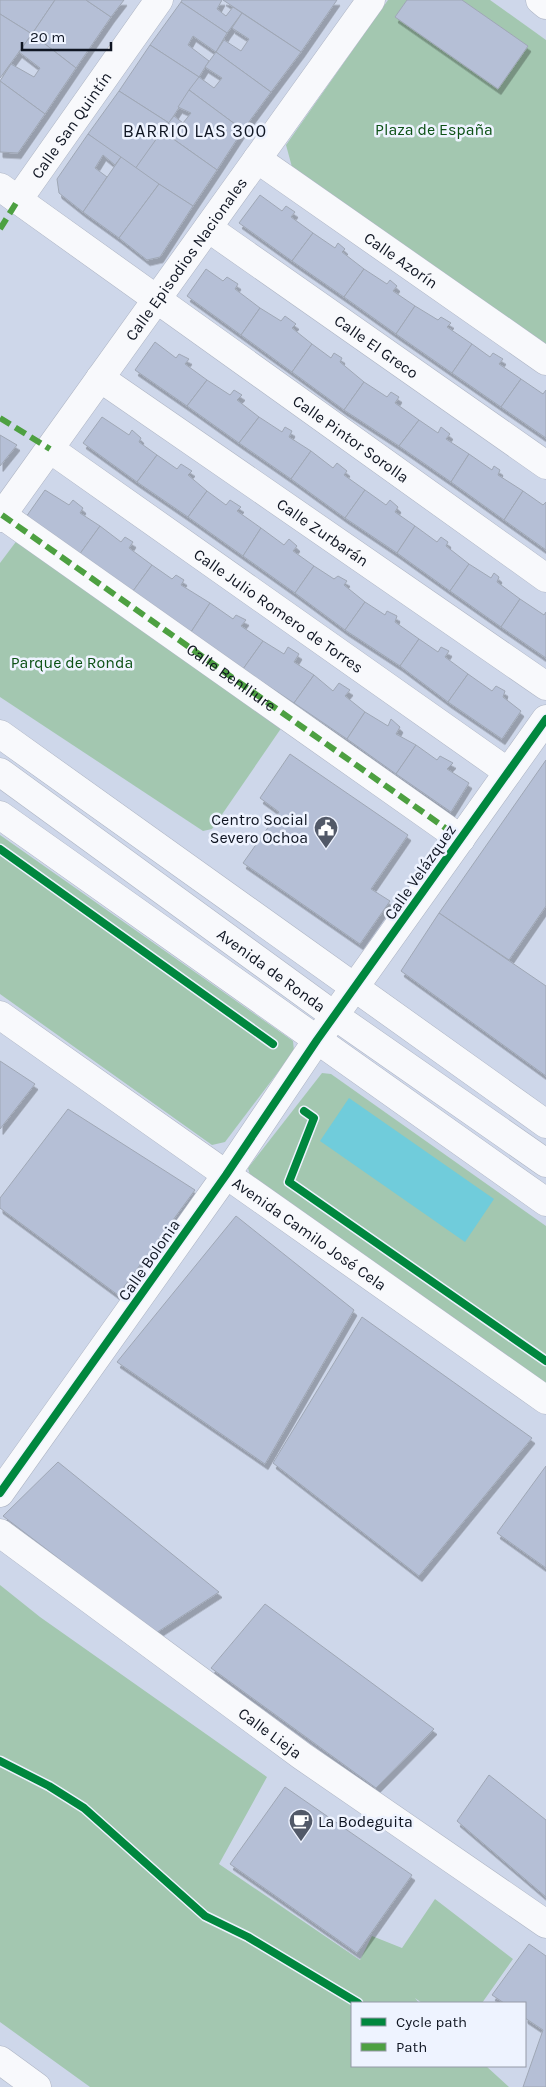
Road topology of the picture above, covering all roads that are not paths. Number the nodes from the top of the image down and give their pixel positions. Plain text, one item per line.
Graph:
1 (159, 0) edge
2 (371, 0) edge
3 (540, 0) edge
4 (546, 4) edge
5 (257, 159) junction
6 (9, 193) edge
7 (208, 228) junction
8 (157, 299) junction
9 (546, 361) edge
10 (100, 378) junction
11 (50, 449) junction
12 (546, 465) edge
13 (1, 517) edge
14 (546, 578) edge
15 (546, 686) edge
16 (546, 719) edge
17 (0, 734) edge
18 (0, 772) edge
19 (508, 772) junction
20 (0, 815) edge
21 (461, 839) junction
22 (355, 988) junction
23 (0, 1015) edge
24 (335, 1016) junction
25 (317, 1040) junction
26 (546, 1124) edge
27 (546, 1163) edge
28 (226, 1174) junction
29 (546, 1202) edge
30 (546, 1400) edge
31 (0, 1493) edge
32 (0, 1533) edge
33 (546, 1924) edge
34 (0, 2060) edge
35 (37, 2087) edge

1 - 6 street, Calle San Quintín
2 - 5 street, Calle Episodios Nacionales
3 - 4 street
5 - 7 street, Calle Episodios Nacionales
5 - 9 street, Calle Azorín
6 - 8 street, Calle Pintor Sorolla
7 - 8 street, Calle Episodios Nacionales
7 - 12 street, Calle El Greco
8 - 10 street, Calle Episodios Nacionales
8 - 14 street, Calle Pintor Sorolla
10 - 11 street, Calle Episodios Nacionales
10 - 15 street, Calle Zurbarán
11 - 13 street, Calle Episodios Nacionales
11 - 19 street, Calle Julio Romero de Torres
13 - 21 street, Calle Benlliure
16 - 19 street, Calle Velázquez
17 - 22 street, Avenida de Ronda
18 - 24 street, Avenida de Ronda
19 - 21 street, Calle Velázquez
20 - 25 street, Avenida de Ronda
21 - 22 street, Calle Velázquez
22 - 24 street, Calle Velázquez
22 - 26 street, Avenida de Ronda
23 - 28 street, Avenida Camilo José Cela
24 - 25 street, Calle Velázquez
24 - 27 street, Avenida de Ronda
25 - 28 street, Calle Bolonia
25 - 29 street, Avenida de Ronda
28 - 30 street, Avenida Camilo José Cela
28 - 31 street, Calle Bolonia
32 - 33 street, Calle Lieja
34 - 35 street

